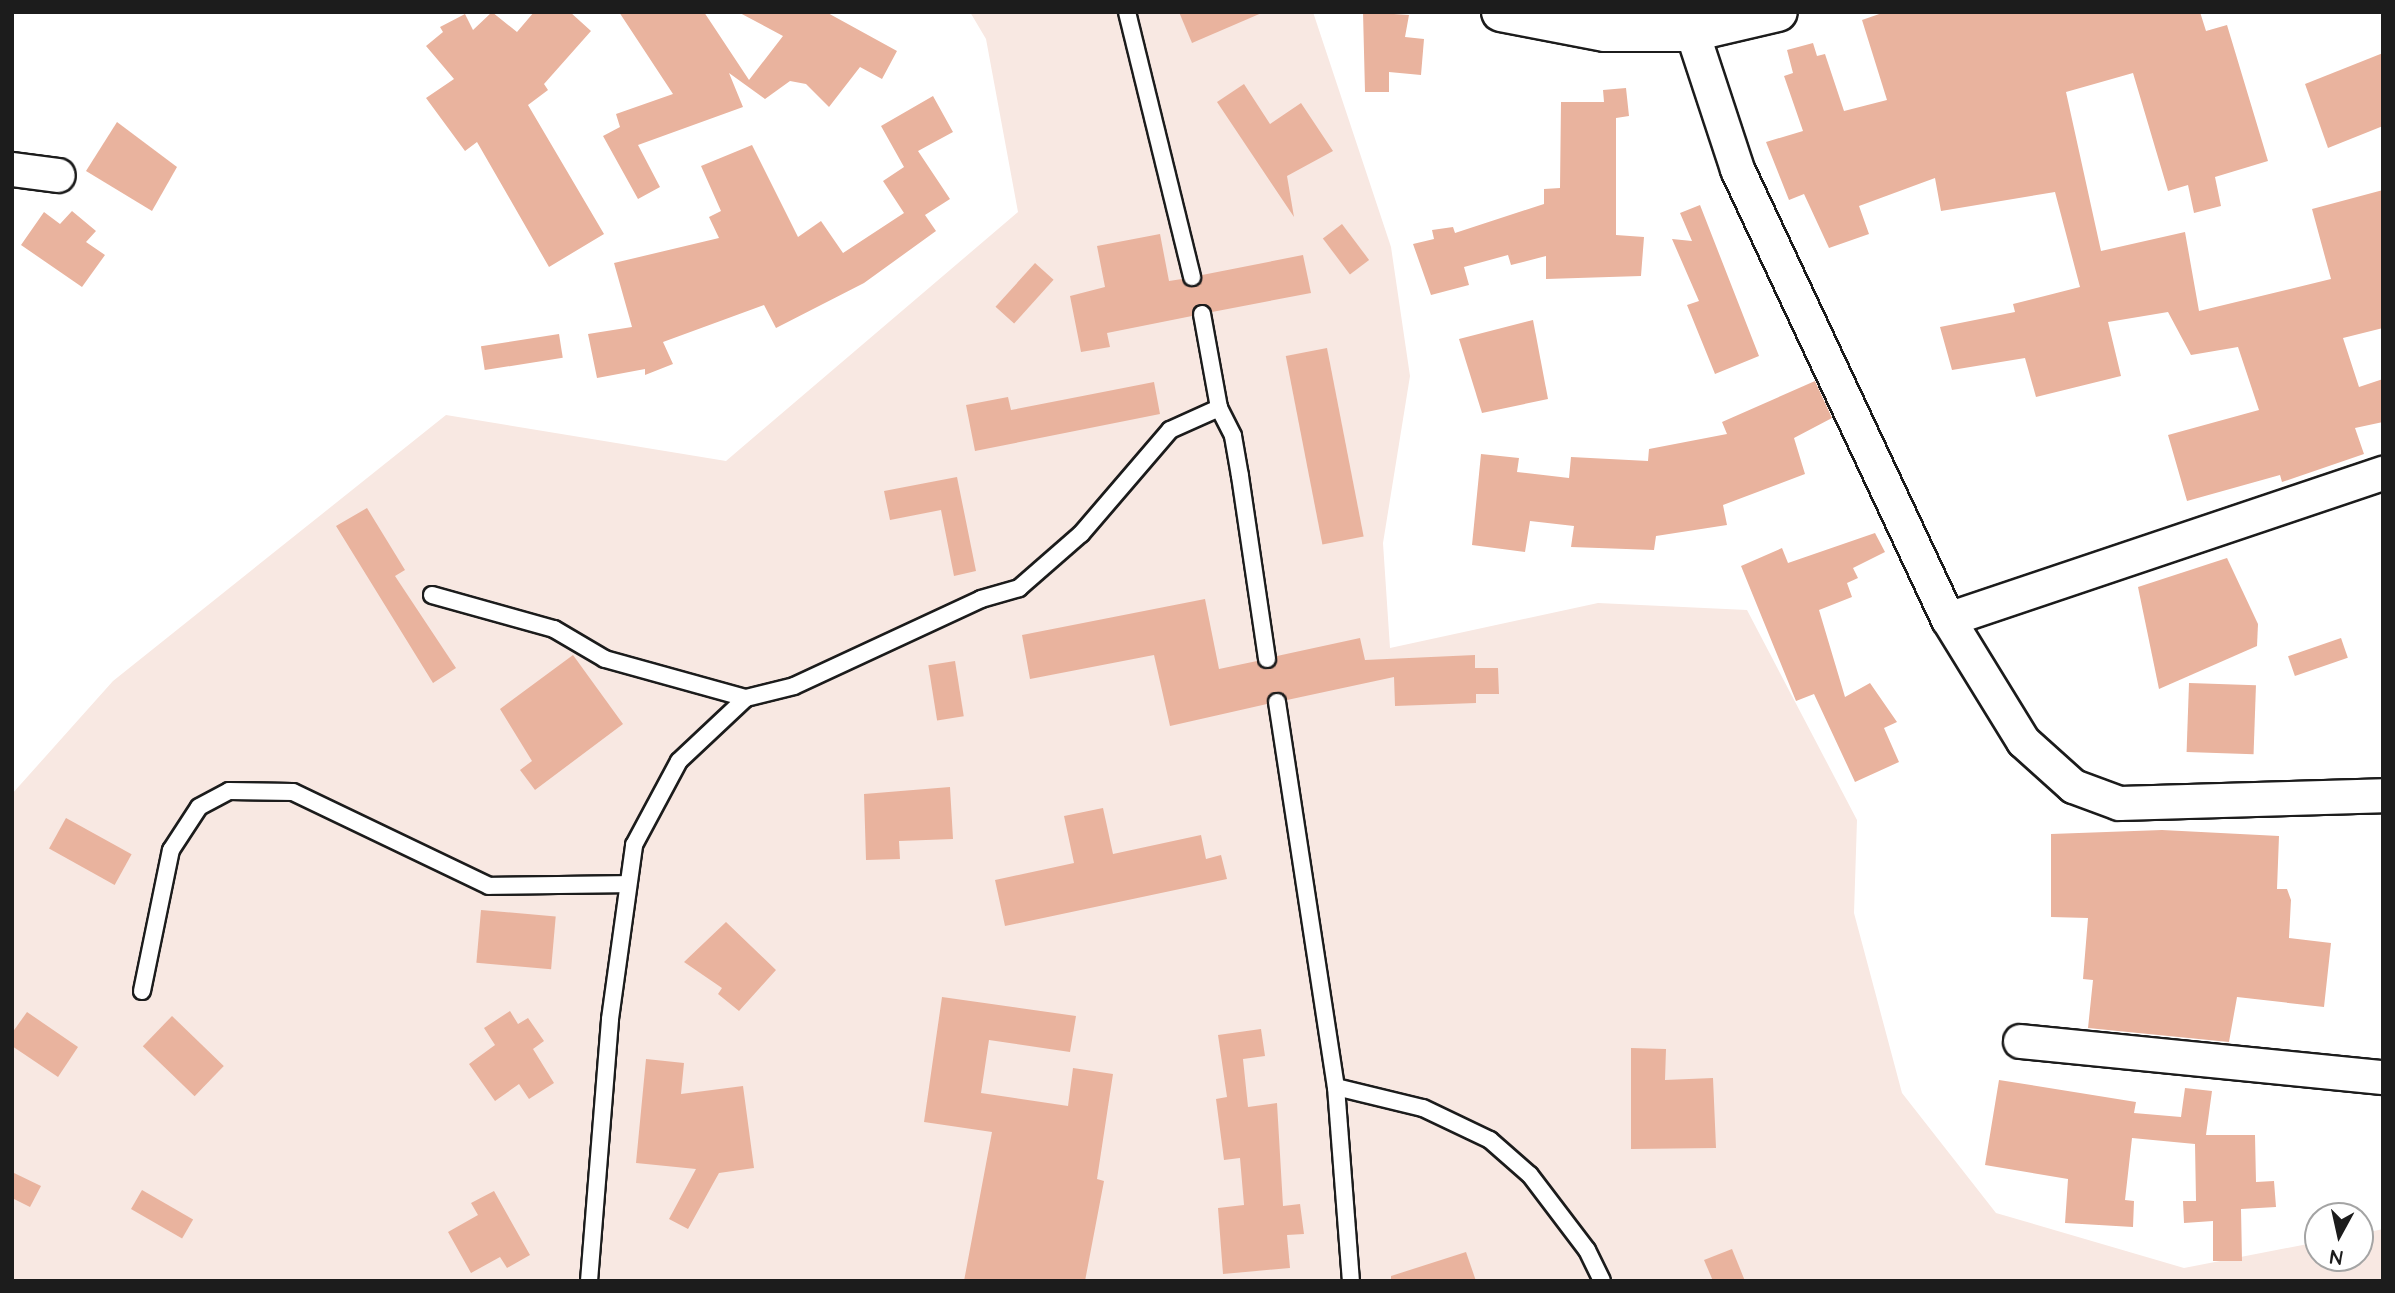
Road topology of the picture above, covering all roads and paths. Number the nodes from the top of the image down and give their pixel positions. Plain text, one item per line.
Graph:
1 (1127, 12) edge
2 (1501, 12) edge
3 (1778, 12) edge
4 (1692, 32) junction
5 (12, 169) edge
6 (58, 175) dead end
7 (1192, 277) dead end
8 (1202, 314) dead end
9 (1219, 408) junction
10 (2383, 473) edge
11 (432, 595) dead end
12 (1948, 619) junction
13 (1267, 659) dead end
14 (747, 698) junction
15 (1277, 702) dead end
16 (2383, 795) edge
17 (628, 884) junction
18 (142, 991) dead end
19 (2020, 1041) dead end
20 (2383, 1077) edge
21 (1336, 1087) junction
22 (589, 1281) edge
23 (1351, 1281) edge
24 (1602, 1281) edge

1 - 7 lane
2 - 4 street
3 - 4 street
4 - 12 street
5 - 6 street
8 - 9 lane
9 - 13 lane
9 - 14 lane
10 - 12 street
11 - 14 lane
12 - 16 street
14 - 17 lane
15 - 21 lane
17 - 18 lane
17 - 22 lane
19 - 20 street
21 - 23 lane
21 - 24 lane

